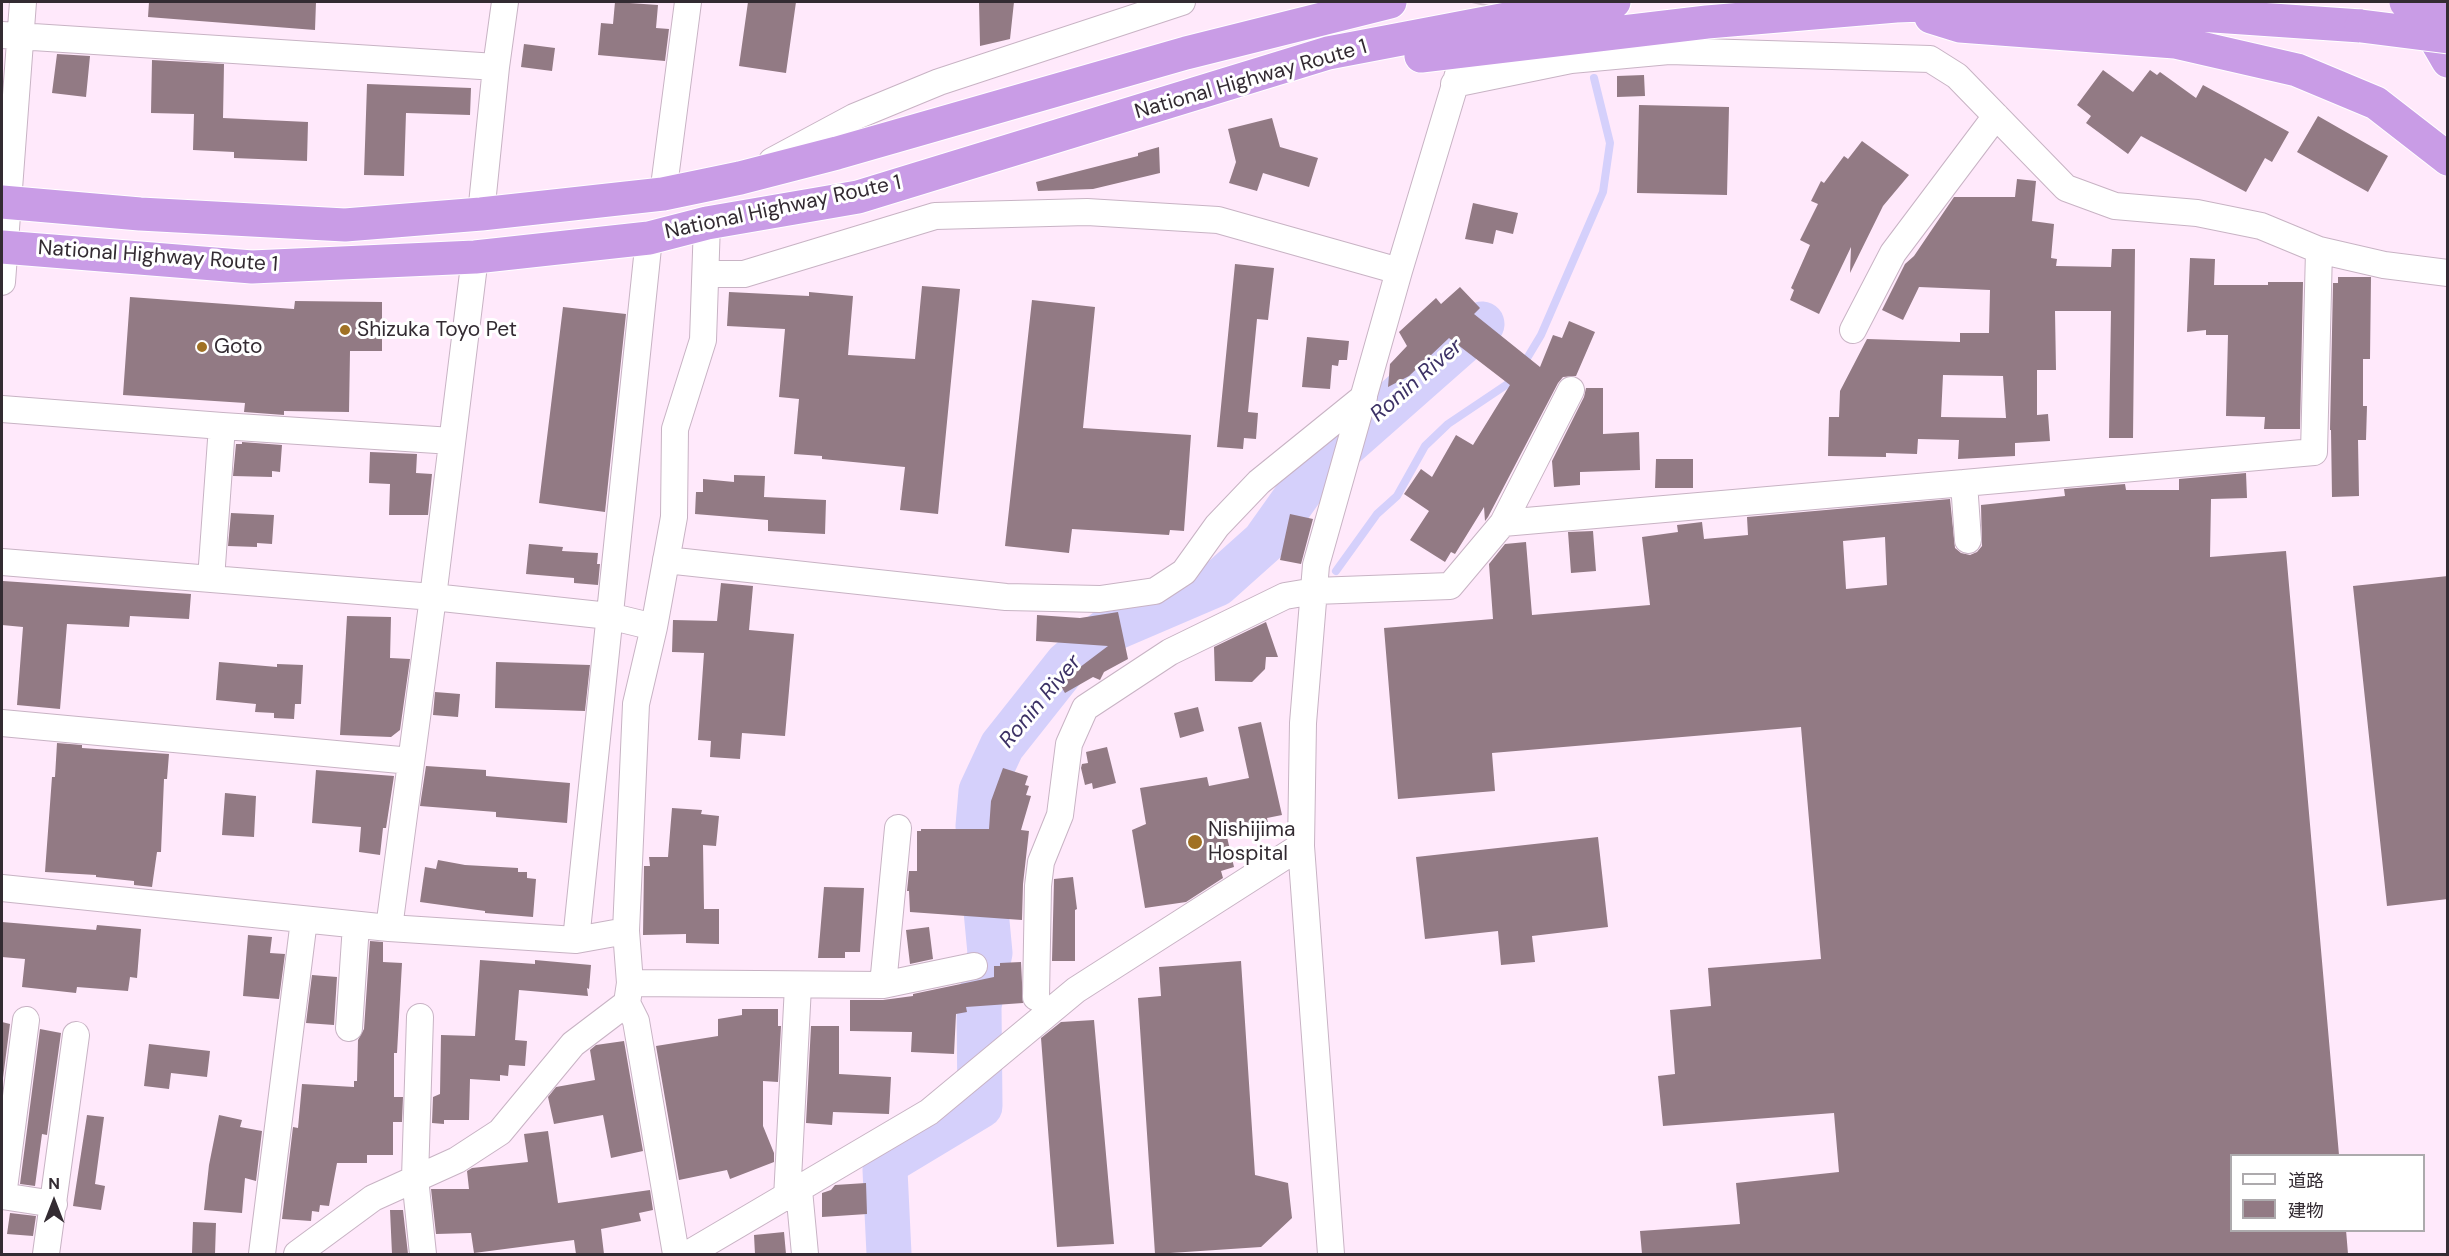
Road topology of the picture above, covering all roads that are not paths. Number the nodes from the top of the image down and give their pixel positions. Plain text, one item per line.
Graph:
1 (24, 2) edge
2 (505, 2) edge
3 (688, 2) edge
4 (1182, 2) edge
5 (1296, 2) edge
6 (1390, 2) edge
7 (1614, 2) edge
8 (2406, 2) edge
9 (2413, 2) edge
10 (1896, 6) junction
11 (2448, 7) edge
12 (11, 35) edge
13 (2448, 37) edge
14 (1186, 53) junction
15 (1328, 53) junction
16 (1463, 58) tunnel mouth
17 (2448, 61) edge
18 (496, 66) junction
19 (1454, 84) junction
20 (1996, 116) junction
21 (2448, 159) edge
22 (741, 178) junction
23 (663, 194) junction
24 (4, 202) edge
25 (481, 214) junction
26 (707, 223) junction
27 (649, 238) junction
28 (3, 247) edge
29 (2319, 250) junction
30 (475, 257) junction
31 (1399, 271) junction
32 (2448, 273) edge
33 (706, 274) junction
34 (2, 282) edge
35 (1853, 330) dead end
36 (1571, 390) dead end
37 (1362, 406) junction
38 (2, 409) edge
39 (222, 426) junction
40 (452, 441) junction
41 (1965, 483) junction
42 (1503, 523) junction
43 (1968, 540) dead end
44 (666, 560) junction
45 (2, 562) edge
46 (211, 579) junction
47 (1315, 591) junction
48 (434, 597) junction
49 (609, 616) junction
50 (654, 627) junction
51 (2, 723) edge
52 (411, 761) junction
53 (898, 828) dead end
54 (1301, 846) junction
55 (2, 888) edge
56 (304, 920) junction
57 (356, 925) junction
58 (389, 928) junction
59 (626, 931) junction
60 (576, 940) junction
61 (974, 966) dead end
62 (882, 985) junction
63 (798, 986) junction
64 (628, 993) junction
65 (1035, 997) dead end
66 (420, 1017) dead end
67 (26, 1020) dead end
68 (349, 1028) dead end
69 (76, 1035) dead end
70 (415, 1178) junction
71 (793, 1194) junction
72 (2, 1196) edge
73 (54, 1204) junction
74 (46, 1254) edge
75 (262, 1254) edge
76 (297, 1254) edge
77 (423, 1254) edge
78 (676, 1254) edge
79 (688, 1254) edge
80 (805, 1254) edge
81 (1330, 1254) edge

1 - 12 street
2 - 18 street
3 - 23 street
4 - 22 street
5 - 14 highway
6 - 14 highway, National Highway Route 1
7 - 15 highway, National Highway Route 1
8 - 11 highway, bridge
9 - 17 highway
10 - 13 highway, bridge
10 - 15 highway
10 - 21 highway
12 - 18 street
12 - 24 street
14 - 22 highway, National Highway Route 1
15 - 26 highway, National Highway Route 1
16 - 19 street
18 - 25 street
19 - 20 street
19 - 31 street
20 - 29 street
20 - 35 street
22 - 23 highway, National Highway Route 1
23 - 25 highway, National Highway Route 1
24 - 25 highway, National Highway Route 1
24 - 28 street
26 - 27 highway, National Highway Route 1
26 - 33 street
27 - 30 highway, National Highway Route 1
27 - 49 street
28 - 30 highway, National Highway Route 1
28 - 34 street
29 - 32 street
29 - 41 street
30 - 40 street
31 - 33 street
31 - 37 street
33 - 44 street
36 - 42 street
37 - 44 street
37 - 47 street
38 - 39 street
39 - 40 street
39 - 46 street
40 - 48 street
41 - 42 street
41 - 43 street
42 - 47 street
44 - 50 street
45 - 46 street
46 - 48 street
47 - 54 street
47 - 65 street
48 - 49 street
48 - 52 street
49 - 50 street
49 - 60 street
50 - 59 street
51 - 52 street
52 - 58 street
53 - 62 street
54 - 71 street
54 - 81 street
55 - 56 street
56 - 57 street
56 - 75 street
57 - 58 street
57 - 68 street
58 - 60 street
59 - 60 street
59 - 64 street
61 - 62 street
62 - 63 street
63 - 64 street
63 - 71 street
64 - 70 street
64 - 78 street
66 - 70 street
67 - 72 street
69 - 73 street
70 - 76 street
70 - 77 street
71 - 79 street
71 - 80 street
72 - 73 street
73 - 74 street

